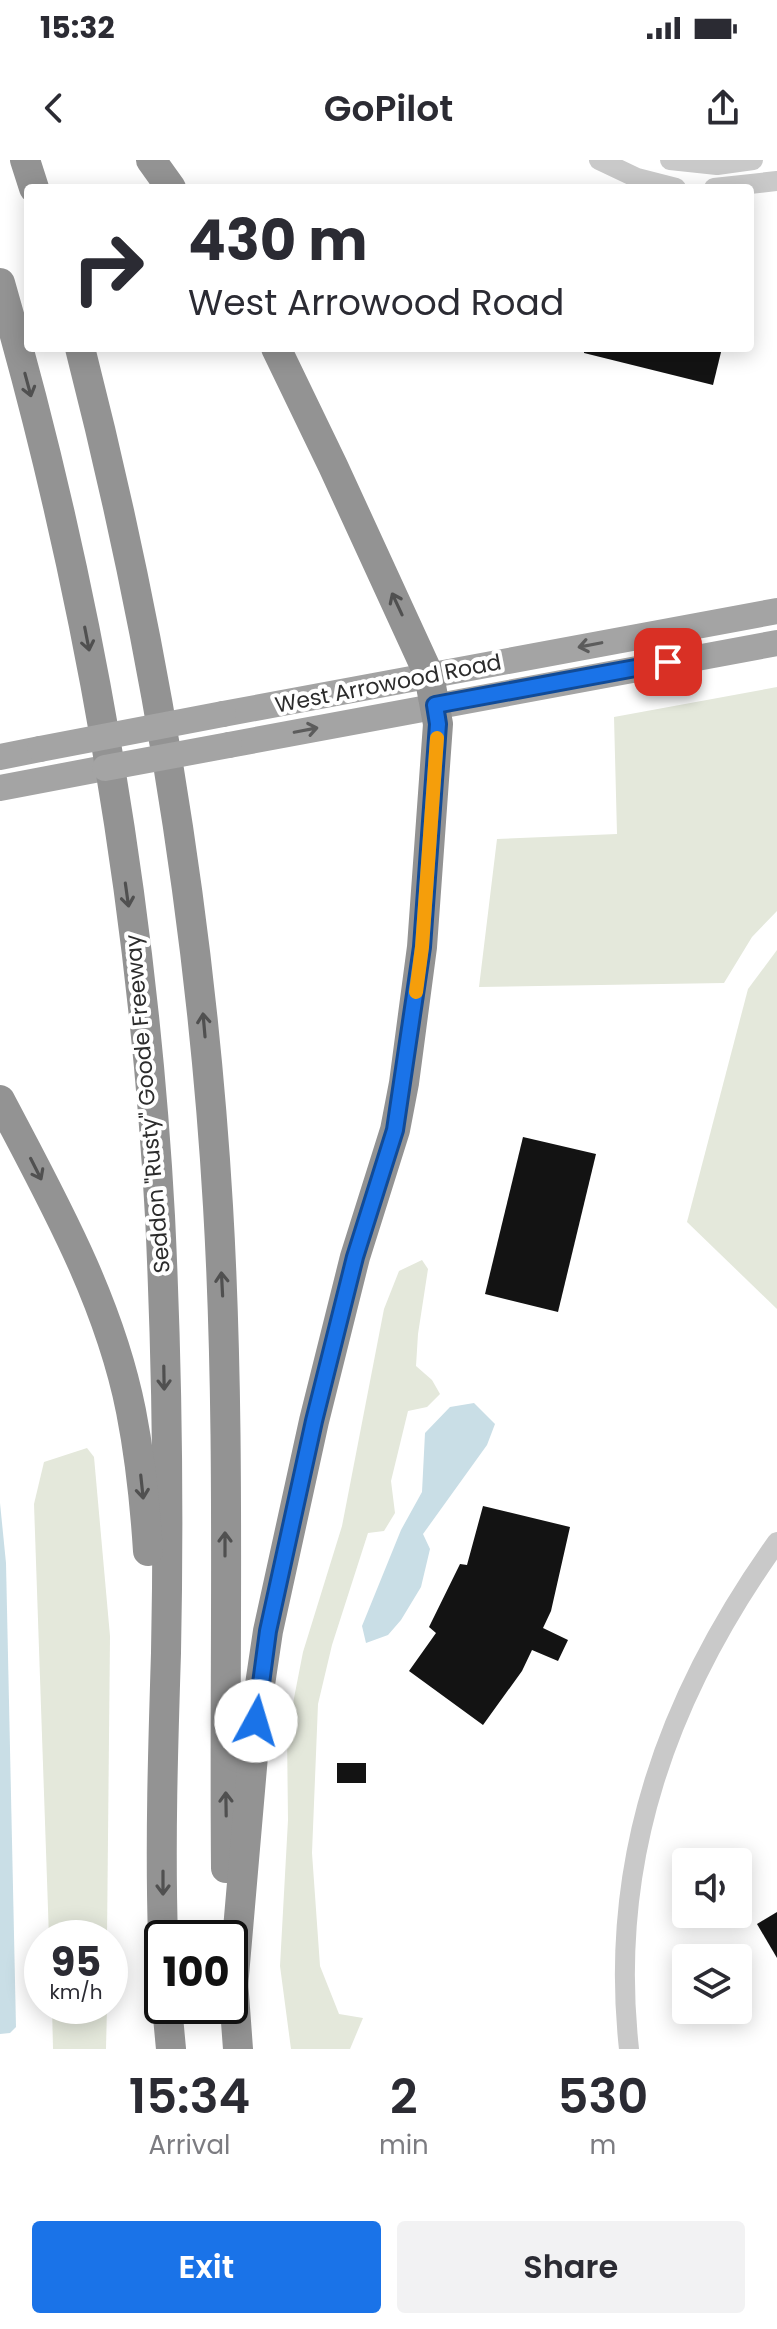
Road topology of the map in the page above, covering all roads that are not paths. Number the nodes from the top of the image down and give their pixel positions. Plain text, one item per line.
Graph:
1 (25, 160) edge
2 (151, 160) edge
3 (599, 160) edge
4 (670, 160) edge
5 (753, 160) edge
6 (777, 181) edge
7 (33, 184) edge
8 (168, 184) edge
9 (660, 184) edge
10 (750, 184) edge
11 (0, 283) edge
12 (81, 352) edge
13 (278, 352) edge
14 (777, 611) edge
15 (777, 643) edge
16 (429, 675) junction
17 (435, 705) junction
18 (0, 757) edge
19 (0, 788) edge
20 (0, 1100) edge
21 (777, 1542) edge
22 (162, 1749) junction
23 (163, 1920) edge
24 (229, 1920) edge
25 (239, 1920) edge
26 (169, 2024) edge
27 (236, 2024) edge
28 (171, 2049) edge
29 (238, 2049) edge
30 (629, 2049) edge

1 - 7 highway
2 - 8 highway
3 - 9 street
4 - 5 street
6 - 10 street
11 -> 22 highway, Seddon "Rusty" Goode Freeway
24 -> 12 highway
16 -> 13 highway
14 -> 16 main road, West Arrowood Road
15 - 17 main road, West Arrowood Road
16 - 17 highway
16 - 18 main road, West Arrowood Road, bridge
19 -> 17 main road, West Arrowood Road, bridge
17 - 25 highway
20 -> 22 highway
21 - 30 street
22 -> 23 highway, Seddon "Rusty" Goode Freeway
26 - 28 highway
27 - 29 highway

